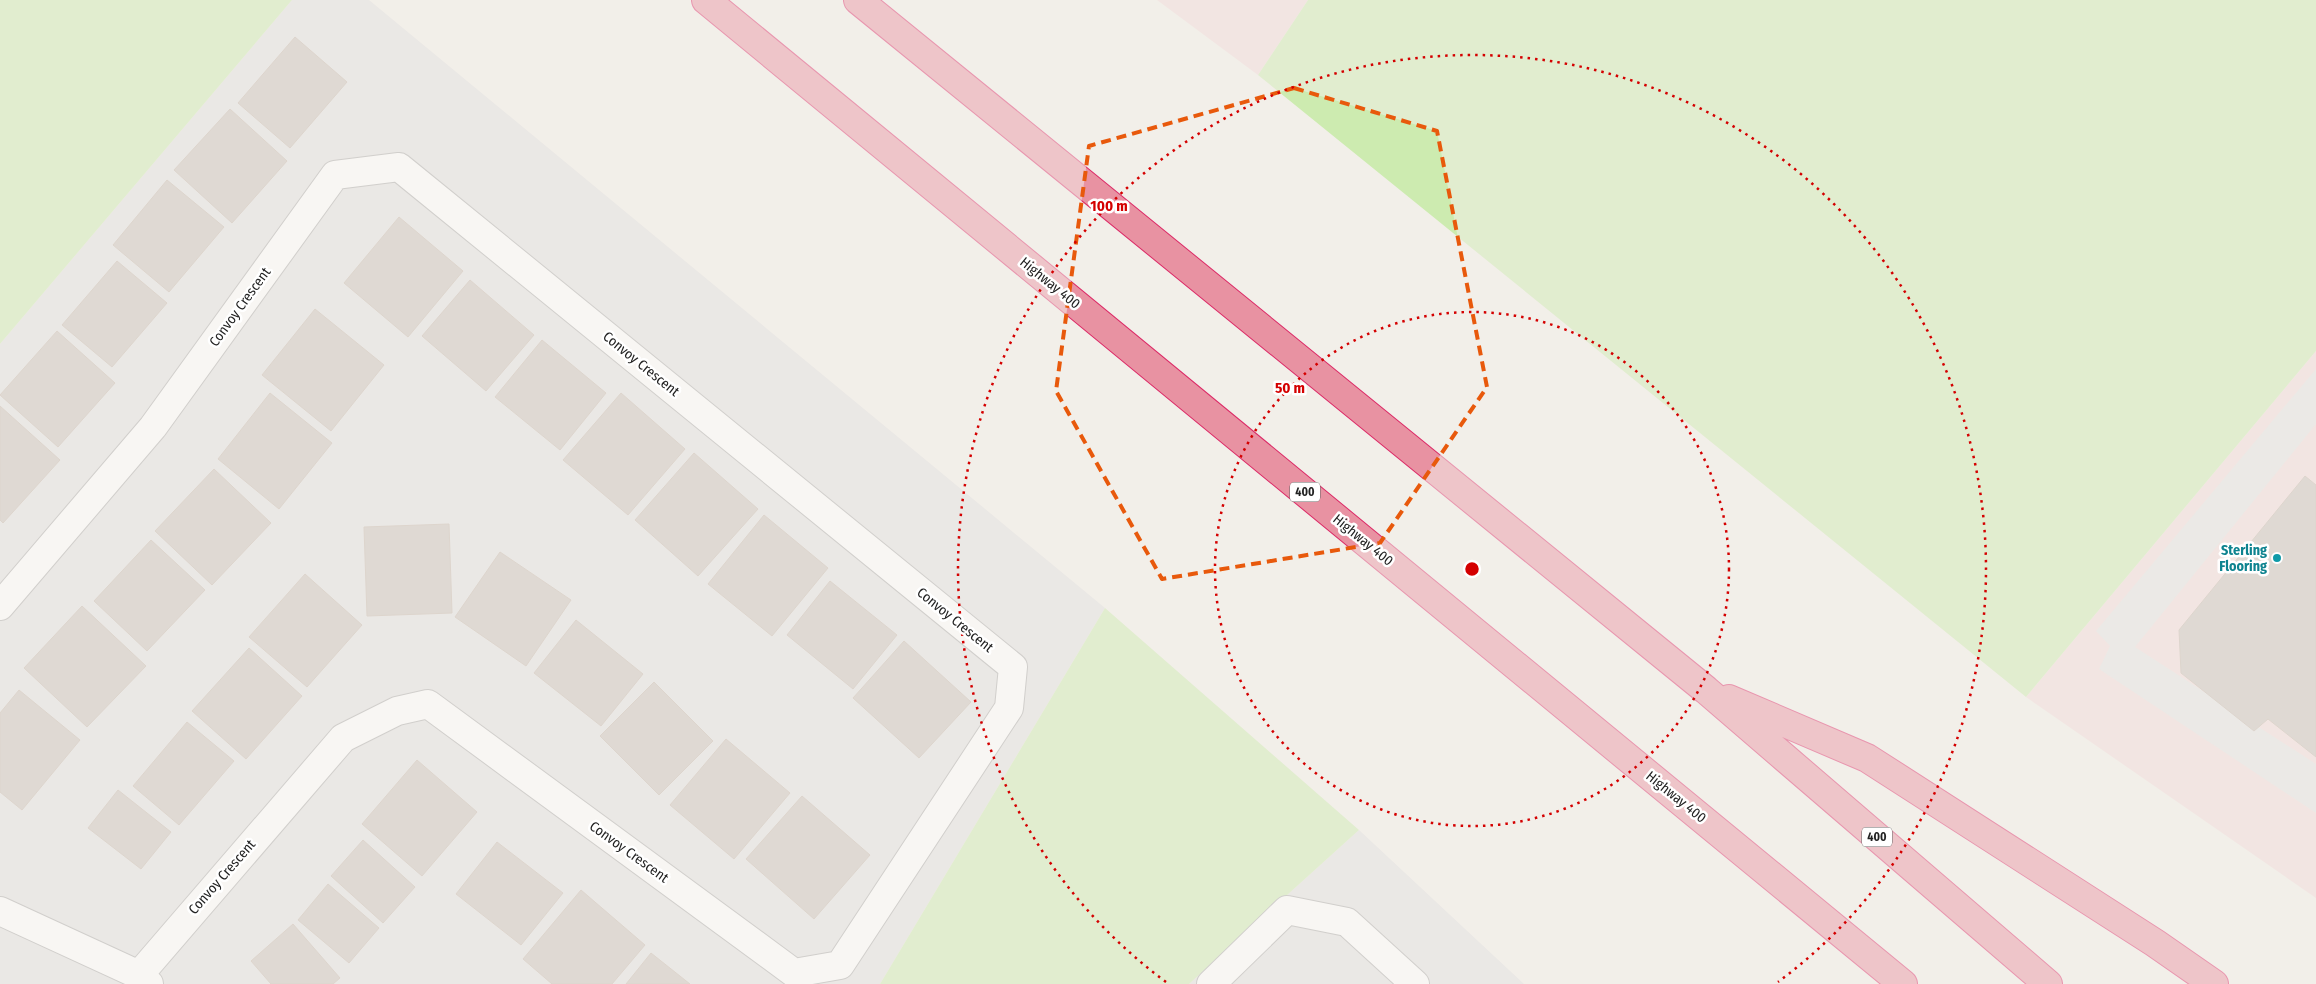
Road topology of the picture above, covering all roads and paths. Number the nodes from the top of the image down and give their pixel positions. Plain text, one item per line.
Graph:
1 (706, 0) edge
2 (858, 0) edge
3 (0, 606) edge
4 (1706, 690) junction
5 (0, 911) edge
6 (144, 979) edge
7 (1211, 984) edge
8 (1415, 984) edge
9 (1903, 984) edge
10 (2048, 984) edge
11 (2214, 984) edge

1 - 9 highway, Highway 400 / 400
2 - 4 highway, 400
3 - 6 street, Convoy Crescent
4 - 10 highway, 400
4 - 11 highway
5 - 6 street
7 - 8 street

